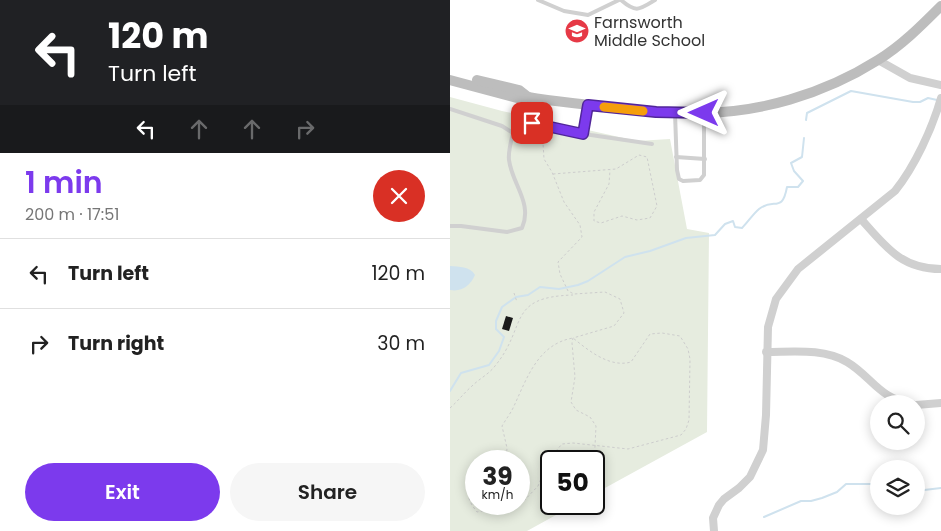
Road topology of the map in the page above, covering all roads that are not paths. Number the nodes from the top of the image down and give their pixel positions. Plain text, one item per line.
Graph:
1 (539, 0) edge
2 (620, 0) edge
3 (655, 0) edge
4 (941, 6) edge
5 (878, 60) junction
6 (450, 74) edge
7 (450, 80) edge
8 (941, 85) edge
9 (528, 96) junction
10 (941, 98) edge
11 (588, 105) junction
12 (450, 109) edge
13 (675, 113) junction
14 (704, 113) junction
15 (532, 123) dead end
16 (583, 134) junction
17 (652, 144) dead end
18 (676, 157) junction
19 (705, 159) junction
20 (861, 219) junction
21 (450, 226) edge
22 (941, 269) edge
23 (766, 352) junction
24 (889, 395) edge
25 (925, 404) edge
26 (941, 404) edge
27 (713, 529) edge

1 - 2 lane
2 - 3 lane
4 - 5 main road
5 - 8 street
5 - 14 main road
6 - 9 main road
7 - 9 main road
9 - 11 main road
10 - 20 street
11 - 13 main road
11 - 16 lane
12 - 21 lane
13 - 14 main road
13 - 18 lane
14 - 19 lane
15 - 16 lane
16 - 17 lane
18 - 19 lane
18 - 19 lane
20 - 22 street
20 - 23 street
23 - 24 street
23 - 27 street
25 - 26 street

